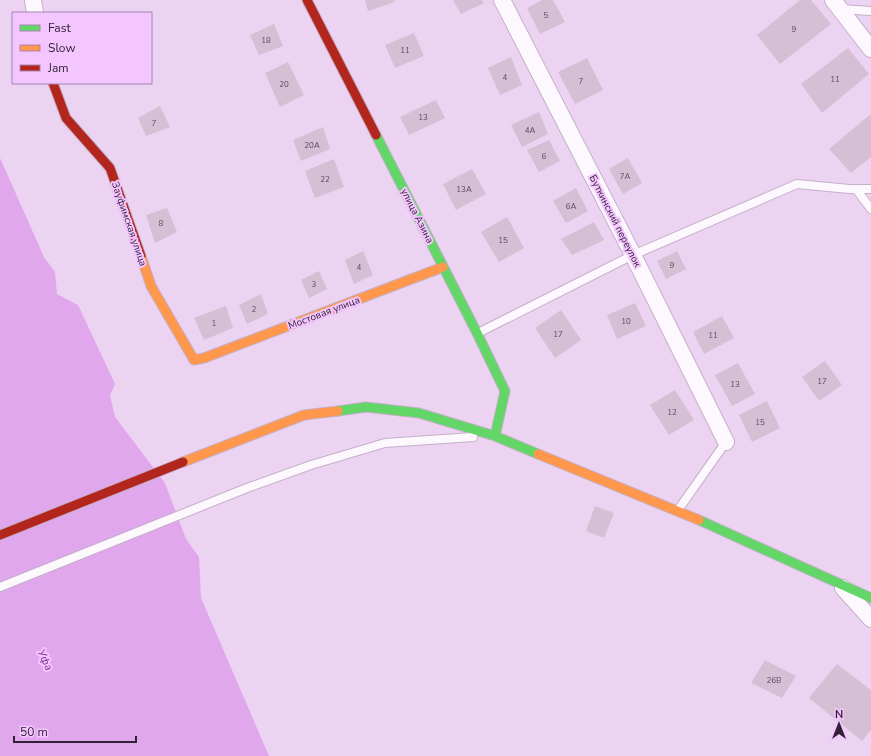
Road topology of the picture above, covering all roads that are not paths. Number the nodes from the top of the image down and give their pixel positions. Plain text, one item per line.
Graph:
1 (33, 0) edge
2 (307, 0) edge
3 (502, 0) edge
4 (837, 5) edge
5 (871, 11) edge
6 (35, 12) edge
7 (871, 49) edge
8 (53, 84) edge
9 (856, 189) junction
10 (871, 189) edge
11 (871, 210) edge
12 (633, 255) junction
13 (444, 267) junction
14 (477, 333) junction
15 (204, 358) joint
16 (495, 436) junction
17 (726, 442) joint
18 (678, 511) junction
19 (0, 535) edge
20 (838, 582) junction
21 (0, 587) edge
22 (871, 598) edge
23 (871, 619) edge

1 - 6 street
2 - 13 street, улица Азина
3 - 12 street, Буткинский переулок
4 - 5 lane
4 - 7 street
8 - 15 street, Зауфимская улица
9 - 10 lane
9 - 11 lane
9 - 12 lane
12 - 14 lane
12 - 17 street, Буткинский переулок
13 - 14 street, улица Азина
13 - 15 street, Мостовая улица
14 - 16 street, улица Азина
16 - 18 street
16 - 19 street
16 - 21 lane
17 - 18 lane
18 - 20 street
20 - 22 street
20 - 23 street

